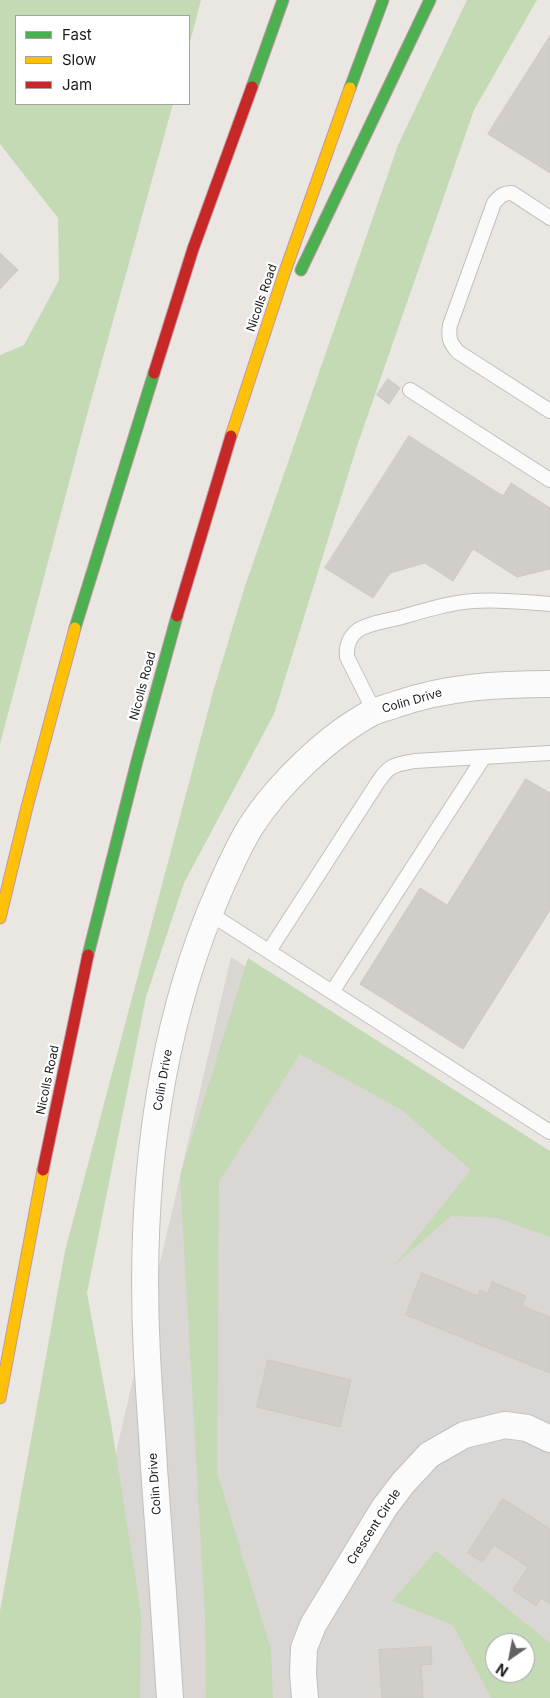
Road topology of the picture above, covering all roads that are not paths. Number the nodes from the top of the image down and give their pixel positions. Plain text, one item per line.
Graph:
1 (283, 0) edge
2 (383, 0) edge
3 (430, 0) edge
4 (268, 9) dead end
5 (242, 111) junction
6 (550, 218) edge
7 (252, 370) junction
8 (410, 390) dead end
9 (550, 411) edge
10 (550, 480) edge
11 (550, 604) edge
12 (550, 684) edge
13 (374, 712) junction
14 (550, 753) edge
15 (484, 757) junction
16 (209, 913) junction
17 (0, 918) edge
18 (269, 951) junction
19 (332, 992) junction
20 (550, 1132) edge
21 (0, 1398) edge
22 (550, 1439) edge
23 (170, 1698) edge
24 (305, 1698) edge

1 - 5 highway
2 - 7 highway, Nicolls Road
3 - 7 highway
4 - 5 highway
5 - 17 highway
6 - 9 lane
7 - 21 highway, Nicolls Road
8 - 10 lane
11 - 13 lane
12 - 13 street, Colin Drive
13 - 16 street, Colin Drive
14 - 15 lane
15 - 18 lane
15 - 19 lane
16 - 18 lane
16 - 23 street, Colin Drive
18 - 19 lane
19 - 20 lane
22 - 24 street, Crescent Circle

